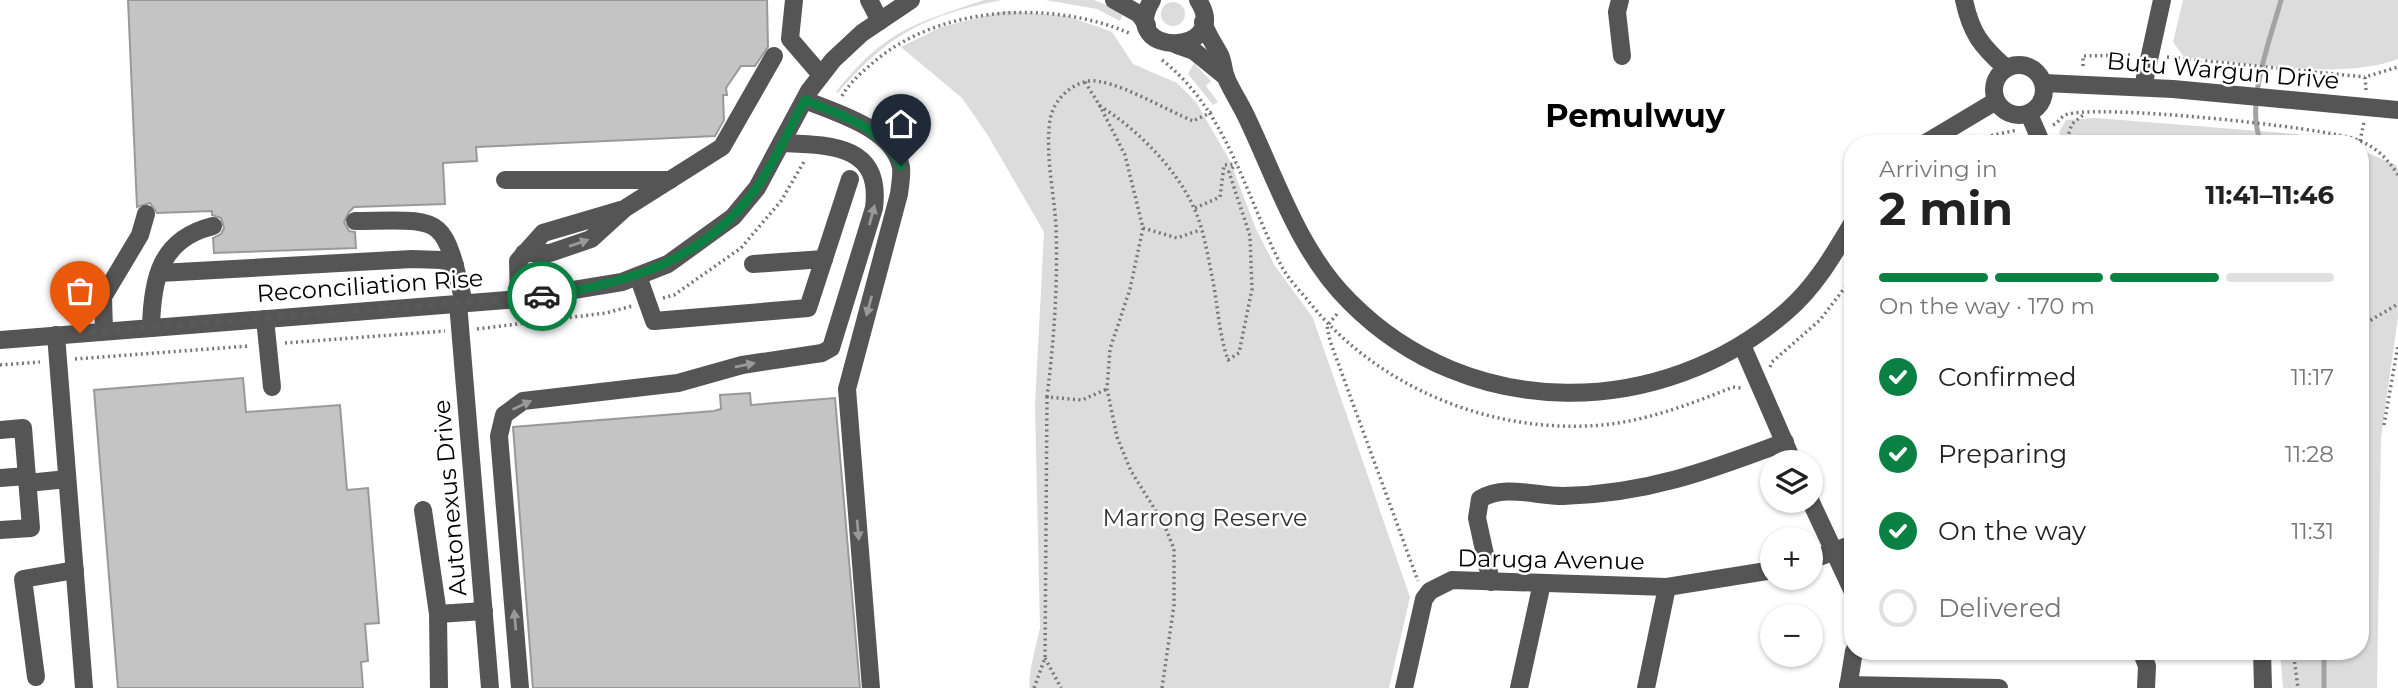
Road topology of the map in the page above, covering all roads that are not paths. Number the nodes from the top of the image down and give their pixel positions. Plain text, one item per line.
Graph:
1 (794, 0) edge
2 (869, 0) edge
3 (911, 0) edge
4 (1114, 0) edge
5 (1152, 0) edge
6 (1620, 0) edge
7 (1964, 0) edge
8 (2162, 0) edge
9 (1201, 7) edge
10 (880, 20) junction
11 (1143, 32) junction
12 (1177, 45) junction
13 (774, 56) dead end
14 (1622, 56) dead end
15 (2006, 68) junction
16 (821, 75) junction
17 (1226, 77) junction
18 (2044, 83) junction
19 (2143, 87) junction
20 (805, 100) junction
21 (1996, 101) junction
22 (2398, 110) edge
23 (2029, 114) junction
24 (1939, 135) edge
25 (2038, 135) edge
26 (781, 143) junction
27 (850, 179) dead end
28 (505, 180) dead end
29 (670, 180) junction
30 (146, 214) dead end
31 (355, 221) dead end
32 (213, 226) dead end
33 (1844, 237) edge
34 (824, 259) junction
35 (753, 264) dead end
36 (455, 265) junction
37 (160, 273) junction
38 (638, 276) junction
39 (519, 299) junction
40 (461, 303) junction
41 (265, 318) junction
42 (151, 328) junction
43 (104, 331) junction
44 (56, 335) junction
45 (0, 340) edge
46 (1742, 345) junction
47 (272, 387) dead end
48 (0, 430) edge
49 (1785, 442) junction
50 (1788, 450) edge
51 (0, 478) edge
52 (67, 479) junction
53 (27, 480) junction
54 (423, 510) dead end
55 (1816, 513) edge
56 (0, 530) edge
57 (1844, 548) edge
58 (1833, 553) junction
59 (1823, 556) edge
60 (75, 570) junction
61 (1760, 572) edge
62 (1844, 574) edge
63 (1491, 582) junction
64 (1542, 583) junction
65 (1667, 587) junction
66 (484, 611) junction
67 (438, 614) junction
68 (1852, 660) edge
69 (2145, 660) edge
70 (2262, 660) edge
71 (36, 677) dead end
72 (1848, 687) edge
73 (84, 688) edge
74 (439, 688) edge
75 (490, 688) edge
76 (520, 688) edge
77 (871, 688) edge
78 (1404, 688) edge
79 (1519, 688) edge
80 (1646, 688) edge
81 (1999, 688) edge
82 (2146, 688) edge
83 (2263, 688) edge

1 - 16 street
2 - 10 street
3 - 10 street, Reconciliation Rise
4 - 11 street
5 - 11 street
6 - 14 street
7 - 15 street
8 - 19 street
9 - 12 street
9 - 17 street
10 - 16 street, Reconciliation Rise
11 - 12 street
12 - 17 street
13 - 29 street
15 - 18 street
15 - 21 street
16 - 20 street, Reconciliation Rise
17 - 46 street
18 - 19 street, Butu Wargun Drive
18 - 23 street
19 - 22 street, Butu Wargun Drive
20 - 26 street, Reconciliation Rise
20 -> 77 street
21 - 23 street
21 - 24 street
23 - 25 street
26 - 38 street, Reconciliation Rise
76 -> 26 street
27 - 34 street
28 - 29 street
29 - 39 street
30 - 43 street
31 - 36 street, Autonexus Drive
32 - 37 street
33 - 46 street
34 - 35 street
34 - 38 street
36 - 37 street
36 - 40 street, Autonexus Drive
37 - 42 street
38 - 39 street, Reconciliation Rise
39 - 40 street, Reconciliation Rise
40 - 41 street, Reconciliation Rise
40 - 66 street, Autonexus Drive
41 - 42 street, Reconciliation Rise
41 - 47 street
42 - 43 street, Reconciliation Rise
43 - 44 street, Reconciliation Rise
44 - 45 street, Reconciliation Rise
44 - 52 street
46 - 49 street
48 - 53 street
49 - 50 street
49 - 63 street
51 - 53 street
52 - 53 street
52 - 60 street
53 - 56 street
54 - 67 street
55 - 58 street
57 - 58 street
58 - 59 street
58 - 62 street
60 - 71 street
60 - 73 street
61 - 65 street, Daruga Avenue
63 - 64 street, Daruga Avenue
63 - 78 street, Daruga Avenue
64 - 65 street, Daruga Avenue
64 - 79 street
65 - 80 street
66 - 67 street
66 - 75 street, Autonexus Drive
67 - 74 street
68 - 72 street
69 - 82 street
70 - 83 street
72 - 81 street

